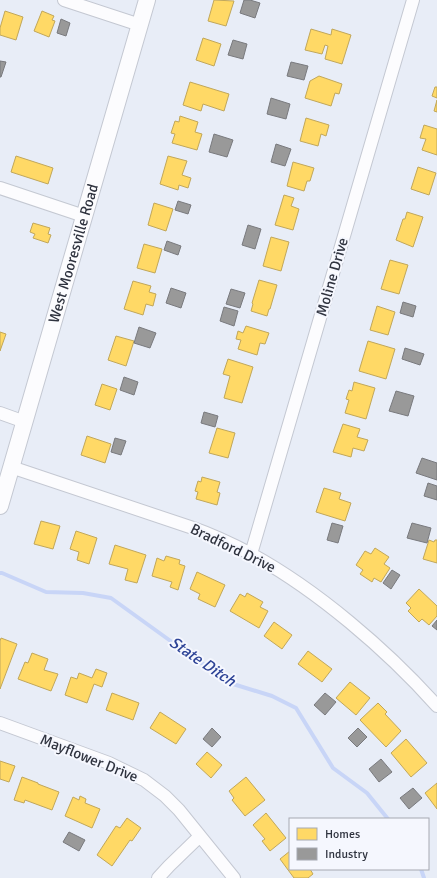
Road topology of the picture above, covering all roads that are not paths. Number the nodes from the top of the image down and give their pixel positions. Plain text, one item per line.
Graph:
1 (64, 0) edge
2 (148, 0) edge
3 (413, 0) edge
4 (140, 26) junction
5 (0, 188) edge
6 (84, 216) junction
7 (0, 413) edge
8 (25, 422) junction
9 (11, 467) junction
10 (0, 506) edge
11 (251, 554) junction
12 (437, 706) edge
13 (0, 723) edge
14 (200, 836) junction
15 (158, 878) edge
16 (234, 878) edge

1 - 4 street
2 - 4 main road, West Mooresville Road
3 - 11 street, Moline Drive
4 - 6 main road, West Mooresville Road
5 - 6 street
6 - 8 main road, West Mooresville Road
7 - 8 street
8 - 9 main road, West Mooresville Road
9 - 10 main road, West Mooresville Road
9 - 11 street, Bradford Drive
11 - 12 street, Bradford Drive
13 - 14 street, Mayflower Drive
14 - 15 street
14 - 16 street, Mayflower Drive

